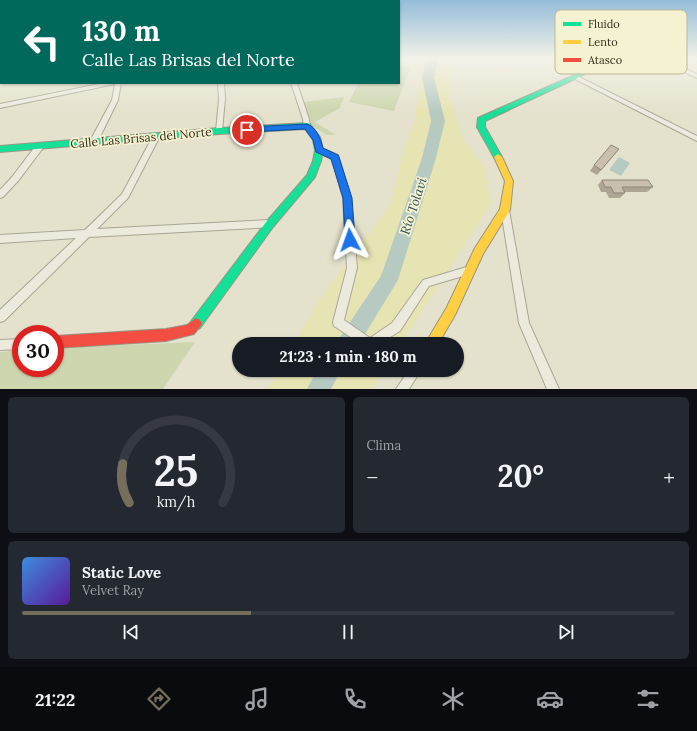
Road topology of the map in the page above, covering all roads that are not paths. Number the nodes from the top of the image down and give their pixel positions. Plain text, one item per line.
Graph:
1 (581, 76) edge
2 (577, 78) junction
3 (108, 84) edge
4 (118, 84) edge
5 (221, 84) edge
6 (294, 84) edge
7 (0, 106) edge
8 (307, 126) junction
9 (697, 130) edge
10 (219, 132) junction
11 (156, 136) junction
12 (689, 136) junction
13 (697, 139) edge
14 (94, 142) junction
15 (40, 146) junction
16 (0, 149) edge
17 (319, 150) junction
18 (0, 195) edge
19 (504, 210) junction
20 (270, 224) junction
21 (89, 233) junction
22 (0, 240) edge
23 (470, 270) junction
24 (0, 317) edge
25 (435, 337) edge
26 (64, 341) edge
27 (12, 344) edge
28 (0, 345) edge
29 (411, 377) edge
30 (402, 389) edge
31 (553, 389) edge

1 - 2 street
2 - 12 street
2 - 19 street
3 - 7 street
4 - 14 street
5 - 10 street
6 - 8 street
8 - 10 street, Calle Las Brisas del Norte
8 - 17 street
9 - 12 street
10 - 11 street, Calle Las Brisas del Norte
11 - 14 street, Calle Las Brisas del Norte
11 - 21 street
12 - 13 street
14 - 15 street, Calle Las Brisas del Norte
15 - 16 street, Calle Las Brisas del Norte
15 - 18 street
17 - 20 street
17 - 23 street
19 - 23 street
19 - 31 street
20 - 21 street
20 - 26 street
21 - 22 street
21 - 24 street
23 - 25 street
27 - 28 street
29 - 30 street

